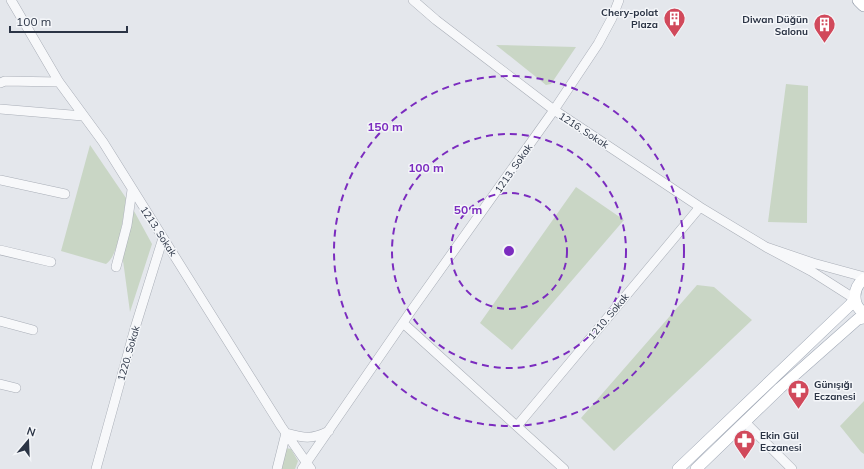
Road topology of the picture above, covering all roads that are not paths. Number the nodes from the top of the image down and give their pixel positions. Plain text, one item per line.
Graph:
1 (11, 0) edge
2 (413, 0) edge
3 (619, 0) edge
4 (859, 0) edge
5 (864, 5) edge
6 (59, 82) junction
7 (0, 83) edge
8 (0, 109) edge
9 (554, 110) junction
10 (83, 116) junction
11 (0, 180) edge
12 (132, 190) junction
13 (65, 194) dead end
14 (700, 207) junction
15 (163, 238) junction
16 (766, 247) junction
17 (0, 250) edge
18 (51, 262) dead end
19 (116, 267) dead end
20 (864, 278) edge
21 (855, 299) junction
22 (864, 313) edge
23 (864, 318) edge
24 (0, 320) edge
25 (403, 323) junction
26 (33, 330) dead end
27 (0, 384) edge
28 (16, 388) dead end
29 (745, 422) junction
30 (516, 426) junction
31 (329, 431) junction
32 (286, 433) junction
33 (307, 467) edge
34 (96, 469) edge
35 (277, 469) edge
36 (564, 469) edge
37 (678, 469) edge
38 (696, 469) edge
39 (792, 469) edge

1 - 6 street, 1213. Sokak
2 - 9 street, 1216. Sokak
3 - 9 street, 1213. Sokak
4 - 5 highway
6 - 7 street
6 - 10 street, 1213. Sokak
8 - 10 street
9 - 14 street, 1216. Sokak
9 - 25 street, 1213. Sokak
10 - 12 street, 1213. Sokak
11 - 13 street
12 - 15 street, 1213. Sokak
12 - 19 street
14 - 16 street, 1216. Sokak
14 - 30 street, 1210. Sokak
15 - 32 street, 1213. Sokak
15 - 34 street, 1220. Sokak
16 - 20 street
16 - 21 street
17 - 18 street
20 - 21 main road
21 - 22 main road
21 - 37 main road
23 - 29 main road
24 - 26 street
25 - 30 street
25 - 31 street, 1213. Sokak
27 - 28 street
29 - 38 main road
29 - 39 street
30 - 36 street
31 - 32 street
31 - 33 street, 1213. Sokak
32 - 33 street, 1213. Sokak
32 - 35 street

